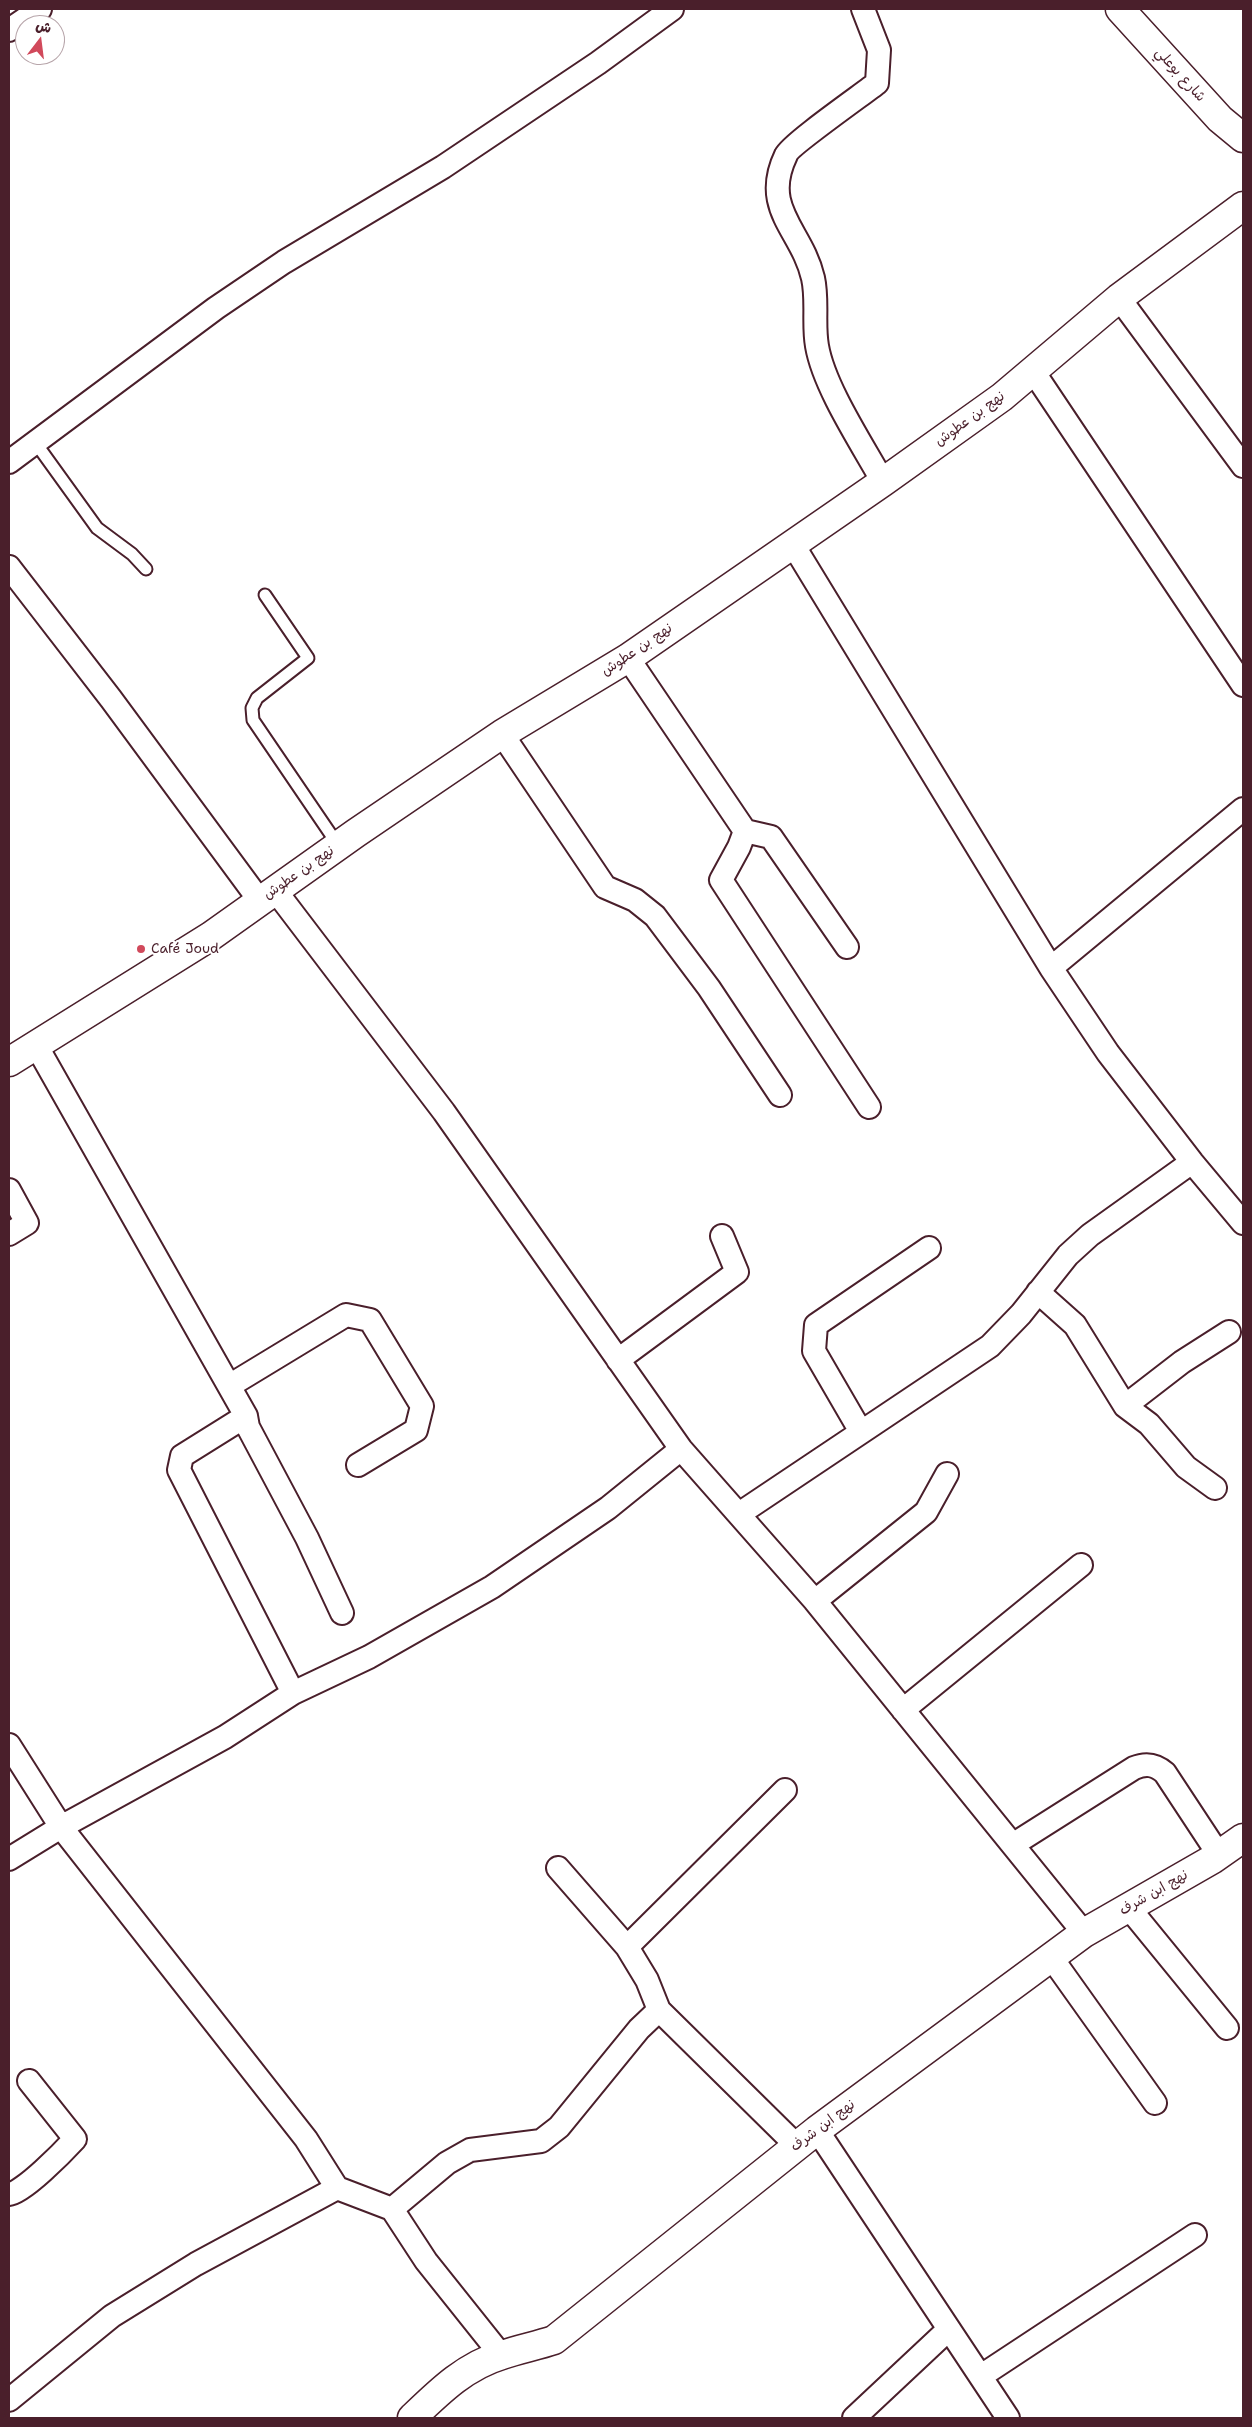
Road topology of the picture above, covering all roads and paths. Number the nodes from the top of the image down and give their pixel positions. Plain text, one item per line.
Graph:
1 (40, 9) edge
2 (672, 9) edge
3 (863, 9) edge
4 (1120, 9) edge
5 (9, 30) edge
6 (1243, 138) edge
7 (1243, 206) edge
8 (1119, 298) junction
9 (1033, 371) junction
10 (35, 442) junction
11 (9, 462) edge
12 (1243, 466) edge
13 (883, 482) junction
14 (792, 543) junction
15 (9, 567) edge
16 (146, 569) dead end
17 (265, 596) dead end
18 (628, 658) junction
19 (1243, 685) edge
20 (502, 734) junction
21 (1243, 809) edge
22 (745, 831) junction
23 (338, 845) junction
24 (268, 896) junction
25 (847, 947) dead end
26 (1051, 968) junction
27 (36, 1045) junction
28 (9, 1062) edge
29 (780, 1095) dead end
30 (869, 1107) dead end
31 (1192, 1162) junction
32 (9, 1190) edge
33 (1243, 1223) edge
34 (9, 1234) edge
35 (722, 1236) dead end
36 (929, 1248) dead end
37 (1038, 1292) junction
38 (1230, 1332) dead end
39 (618, 1360) junction
40 (229, 1386) junction
41 (1126, 1406) junction
42 (246, 1416) junction
43 (861, 1432) junction
44 (681, 1449) junction
45 (358, 1464) dead end
46 (947, 1474) dead end
47 (1215, 1488) dead end
48 (739, 1514) junction
49 (1081, 1565) dead end
50 (815, 1601) junction
51 (342, 1613) dead end
52 (293, 1693) junction
53 (903, 1710) junction
54 (9, 1745) edge
55 (785, 1790) dead end
56 (61, 1827) junction
57 (1243, 1838) edge
58 (1014, 1844) junction
59 (1219, 1854) junction
60 (9, 1859) edge
61 (558, 1868) dead end
62 (1129, 1908) junction
63 (1084, 1933) junction
64 (627, 1947) junction
65 (1051, 1957) junction
66 (659, 2010) junction
67 (1227, 2028) dead end
68 (29, 2081) dead end
69 (1155, 2103) dead end
70 (807, 2138) junction
71 (337, 2188) junction
72 (9, 2194) edge
73 (392, 2209) junction
74 (1195, 2235) dead end
75 (950, 2329) junction
76 (502, 2355) junction
77 (981, 2376) junction
78 (9, 2400) edge
79 (412, 2418) edge
80 (854, 2418) edge
81 (1008, 2418) edge

1 - 5 street
2 - 10 street
3 - 13 street
4 - 6 street, شارع بوعلي
7 - 8 street, نهج بن عطوش
8 - 9 street, نهج بن عطوش
8 - 12 street
9 - 13 street, نهج بن عطوش
9 - 19 street
10 - 11 street
10 - 16 lane
13 - 14 street, نهج بن عطوش
14 - 18 street, نهج بن عطوش
14 - 26 street
15 - 24 street
17 - 23 lane
18 - 20 street, نهج بن عطوش
18 - 22 street
20 - 23 street, نهج بن عطوش
20 - 29 street
21 - 26 street
22 - 25 street
22 - 30 street
23 - 24 street, نهج بن عطوش
24 - 27 street, نهج بن عطوش
24 - 39 street
26 - 31 street
27 - 28 street, نهج بن عطوش
27 - 40 street
31 - 33 street
31 - 37 street
32 - 34 street
35 - 39 street
36 - 43 street
37 - 41 street
37 - 43 street
38 - 41 street
39 - 44 street
40 - 42 street
40 - 45 street
41 - 47 street
42 - 51 street
42 - 52 street
43 - 48 street
44 - 48 street
44 - 52 street
46 - 50 street
48 - 50 street
49 - 53 street
50 - 53 street
52 - 56 street
53 - 58 street
54 - 56 street
55 - 64 street
56 - 60 street
56 - 71 street
57 - 59 street, نهج ابن شرف
58 - 59 street
58 - 63 street
59 - 62 street, نهج ابن شرف
61 - 64 street
62 - 63 street, نهج ابن شرف
62 - 67 street
63 - 65 street, نهج ابن شرف
64 - 66 street
65 - 69 street
65 - 70 street, نهج ابن شرف
66 - 70 street
66 - 73 street
68 - 72 street
70 - 75 street
70 - 76 street, نهج ابن شرف
71 - 73 street
71 - 78 street
73 - 76 street
74 - 77 street
75 - 77 street
75 - 80 street
76 - 79 street, نهج ابن شرف
77 - 81 street

